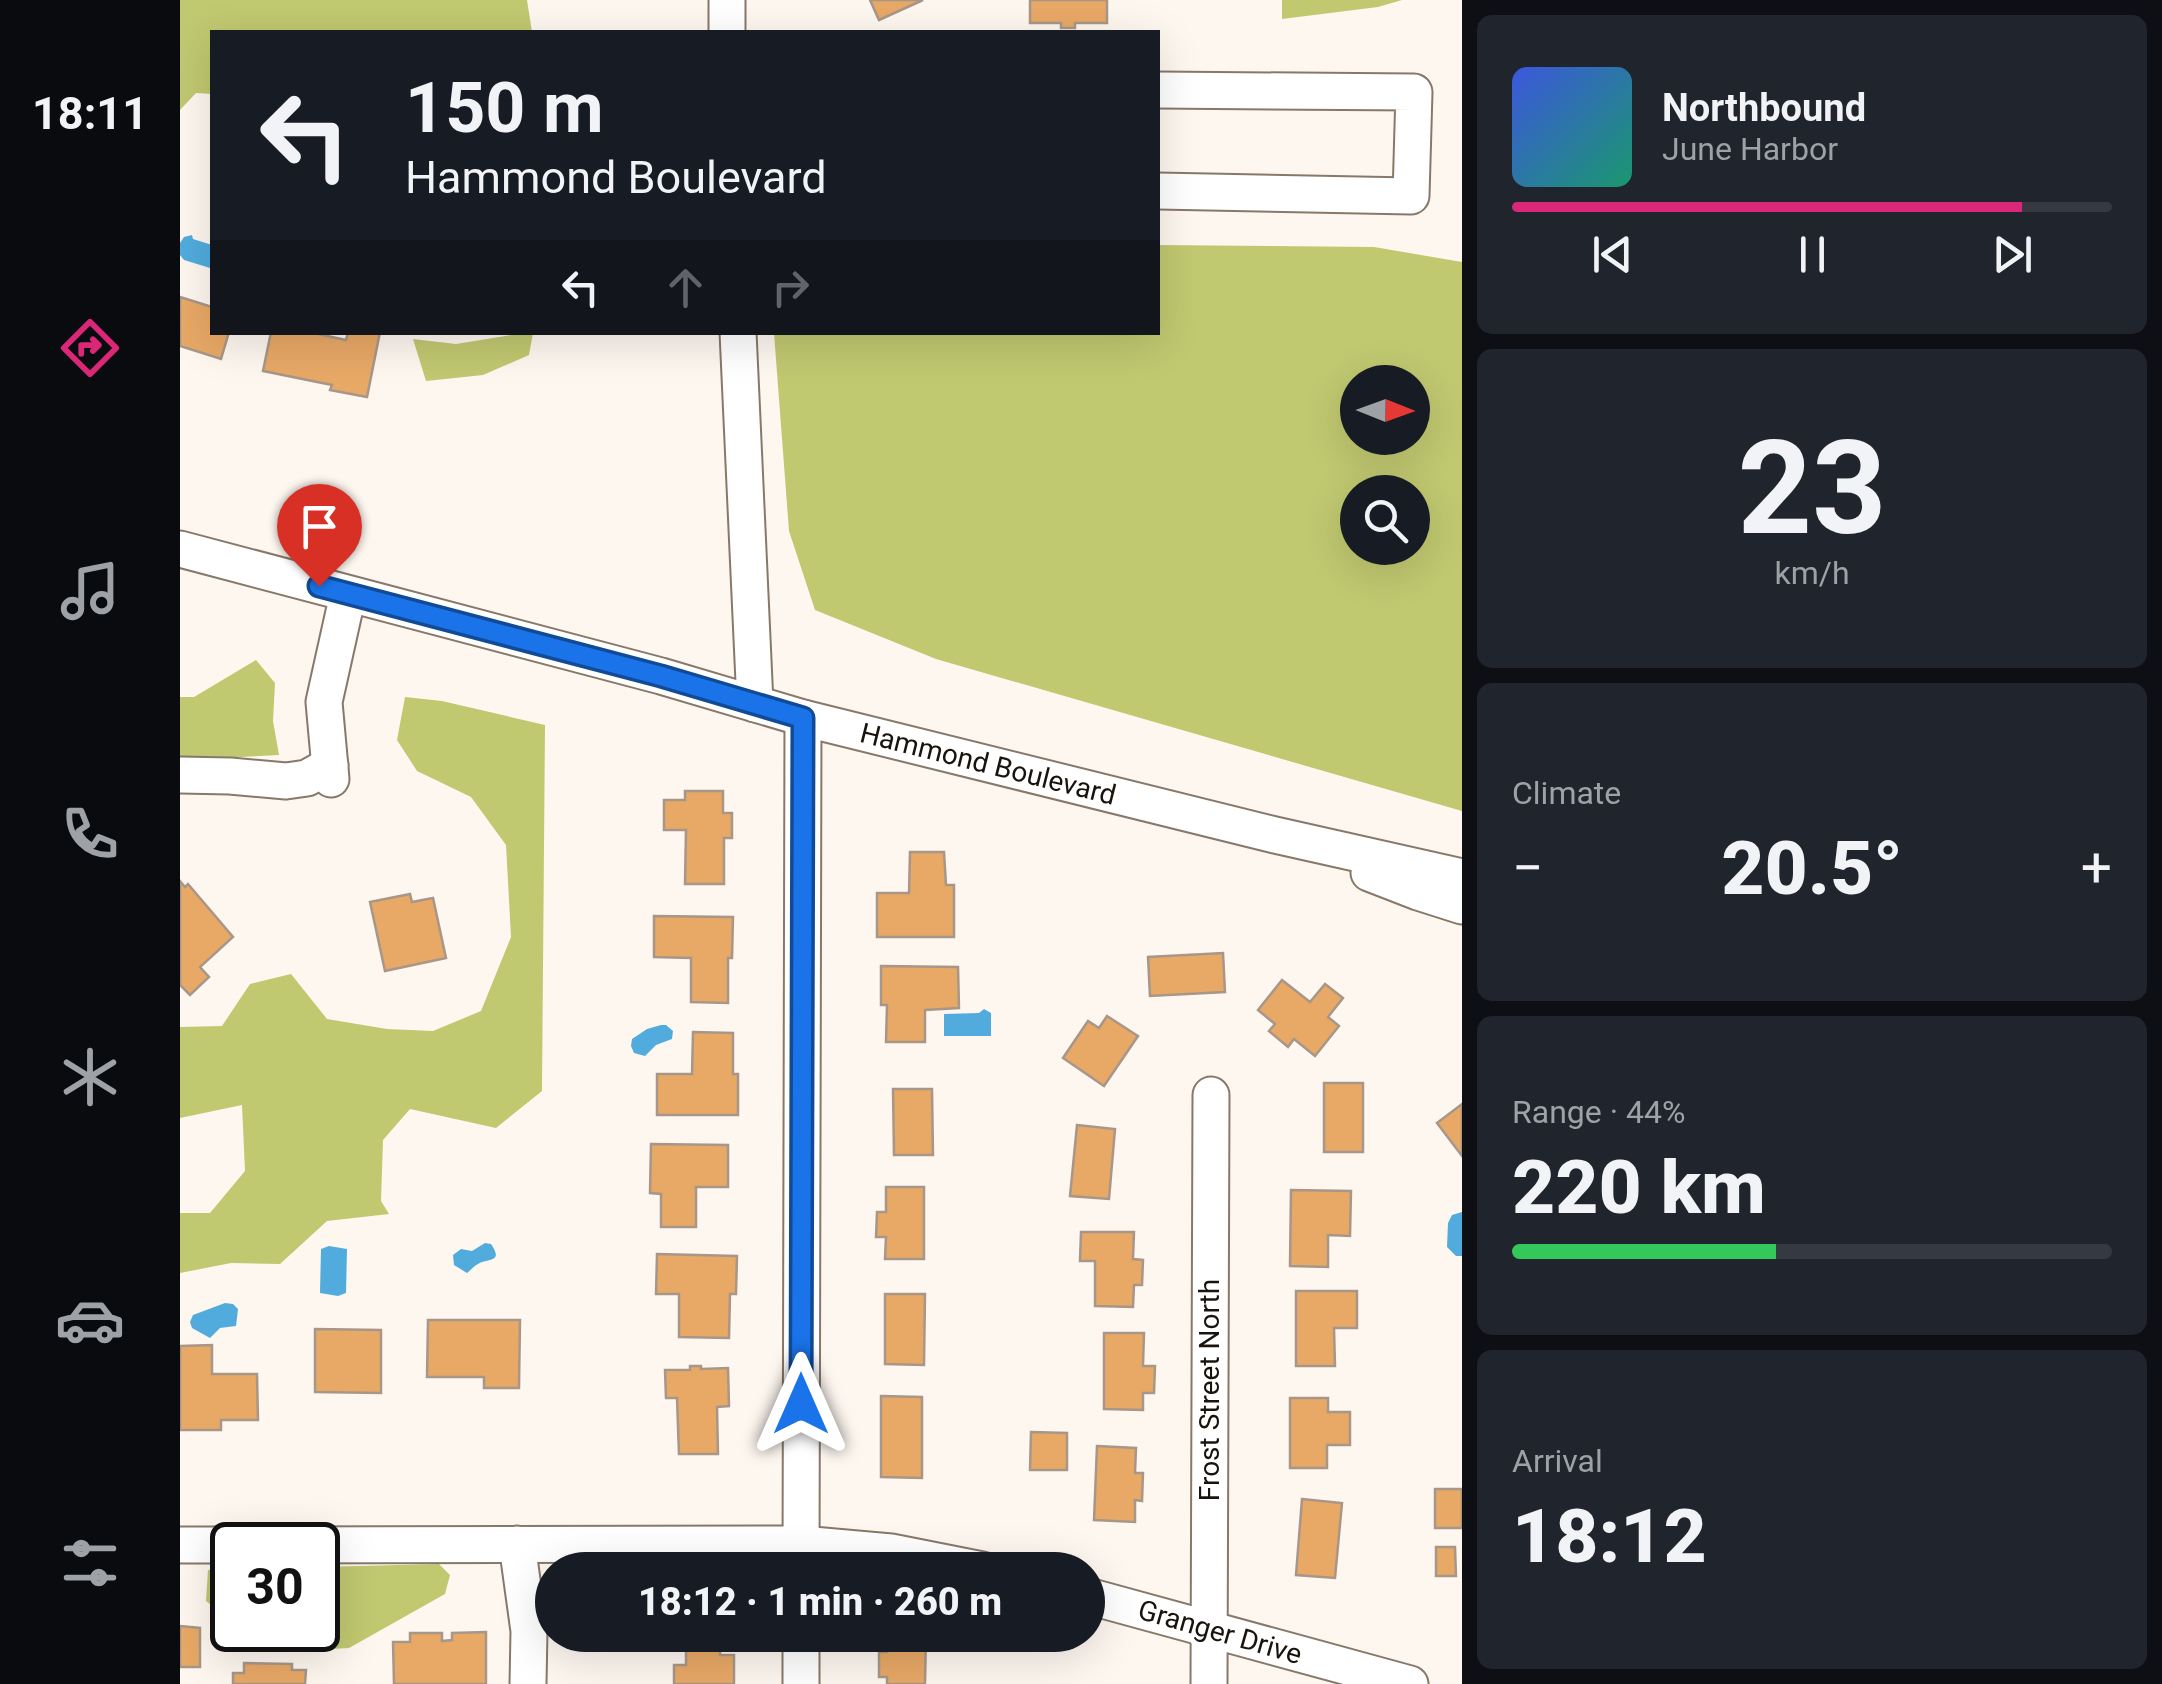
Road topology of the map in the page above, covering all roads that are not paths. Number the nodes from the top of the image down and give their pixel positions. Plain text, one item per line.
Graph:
1 (726, 0) edge
2 (728, 30) edge
3 (1160, 90) edge
4 (1160, 191) edge
5 (738, 335) edge
6 (180, 549) edge
7 (348, 594) junction
8 (756, 704) junction
9 (803, 718) junction
10 (180, 775) edge
11 (1276, 835) junction
12 (1462, 877) edge
13 (1462, 906) edge
14 (1211, 1095) dead end
15 (517, 1544) junction
16 (180, 1545) edge
17 (692, 1552) edge
18 (801, 1552) edge
19 (1105, 1601) edge
20 (1210, 1630) junction
21 (801, 1652) edge
22 (528, 1684) edge
23 (800, 1684) edge
24 (1210, 1684) edge
25 (1410, 1684) edge

1 - 2 street
3 - 4 street
5 - 8 street
6 - 7 street, Hammond Boulevard
7 - 8 street, Hammond Boulevard
7 - 10 street
8 - 9 street, Hammond Boulevard
9 - 11 street, Hammond Boulevard
9 - 18 street
11 - 12 street, Hammond Boulevard
11 - 13 street, Hammond Boulevard
14 - 20 street, Frost Street North
15 - 16 street
15 - 17 street
15 - 22 street
19 - 20 street, Granger Drive
20 - 24 street, Frost Street North
20 - 25 street, Granger Drive
21 - 23 street

